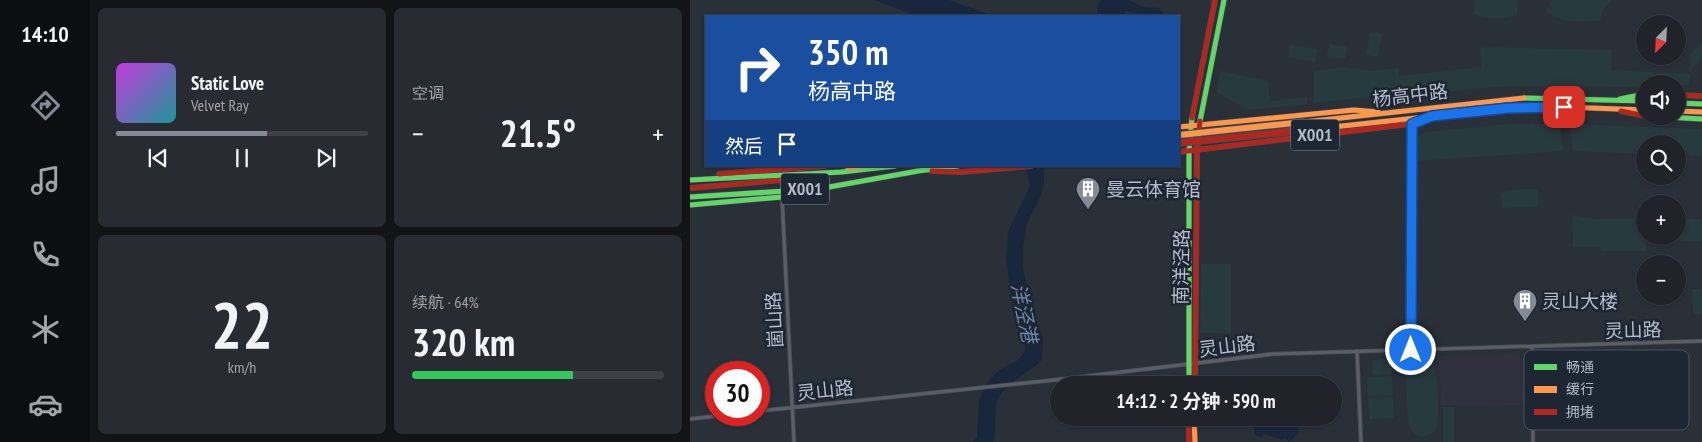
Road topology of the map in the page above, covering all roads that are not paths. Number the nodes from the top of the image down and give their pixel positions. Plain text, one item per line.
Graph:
1 (1215, 0) edge
2 (1224, 0) edge
3 (1686, 95) edge
4 (1636, 96) edge
5 (1702, 96) edge
6 (1614, 100) junction
7 (1636, 101) edge
8 (1686, 103) edge
9 (1702, 104) edge
10 (1612, 108) junction
11 (1636, 109) edge
12 (1686, 111) edge
13 (1702, 112) edge
14 (1383, 113) junction
15 (1636, 114) edge
16 (1432, 116) junction
17 (1686, 118) edge
18 (1702, 119) edge
19 (1202, 124) junction
20 (1412, 124) junction
21 (1191, 126) junction
22 (1180, 127) edge
23 (1180, 135) edge
24 (1180, 143) edge
25 (1196, 150) junction
26 (1189, 151) junction
27 (1180, 152) edge
28 (812, 167) edge
29 (856, 167) edge
30 (886, 167) edge
31 (950, 167) edge
32 (1022, 167) edge
33 (918, 171) junction
34 (841, 172) junction
35 (808, 174) junction
36 (690, 176) edge
37 (690, 180) edge
38 (690, 188) edge
39 (818, 189) junction
40 (782, 196) junction
41 (690, 197) edge
42 (690, 206) edge
43 (1702, 342) edge
44 (1532, 346) junction
45 (1411, 350) junction
46 (1532, 350) edge
47 (1357, 351) junction
48 (1192, 364) junction
49 (1190, 376) edge
50 (1194, 376) edge
51 (793, 407) junction
52 (770, 410) edge
53 (705, 417) edge
54 (690, 419) edge
55 (1189, 426) edge
56 (1194, 426) edge
57 (794, 442) edge
58 (1189, 442) edge
59 (1195, 442) edge
60 (1361, 442) edge

1 - 21 main road, 南洋泾路
2 - 19 main road, 南洋泾路
3 - 5 main road
4 - 6 main road, X001
6 - 7 main road, 杨高中路 / X001
6 - 14 main road, 杨高中路 / X001
8 - 9 main road
10 - 11 main road, 杨高中路 / X001
10 - 15 main road, 杨高中路 / X001
10 - 16 main road, 杨高中路 / X001
12 - 13 main road
14 - 19 main road, X001
14 - 23 main road, 杨高中路 / X001, bridge
16 - 20 main road, 杨高中路 / X001
16 - 24 main road, 杨高中路 / X001, bridge
17 - 18 main road, 杨高中路 / X001
19 - 21 main road
19 - 25 main road, 南洋泾路
20 - 25 main road, 杨高中路 / X001
20 - 45 street
21 - 22 main road
21 - 26 main road, 南洋泾路
25 - 26 main road, 杨高中路 / X001
25 - 48 main road, 南洋泾路
26 - 27 main road, 杨高中路 / X001
26 - 48 main road, 南洋泾路
28 - 36 main road
29 - 35 main road, X001
30 - 34 main road, X001
31 - 33 main road, X001
32 - 33 main road, X001
33 - 39 main road, X001
34 - 35 main road, X001
34 - 38 main road
35 - 37 main road, X001
39 - 40 main road
39 - 41 main road, X001
40 - 42 main road, X001
40 - 51 street, 崮山路
43 - 44 street, 灵山路
44 - 45 street, 灵山路
44 - 46 street
45 - 47 street, 灵山路
47 - 48 street, 灵山路
47 - 60 street
48 - 49 main road, 南洋泾路
48 - 50 main road, 南洋泾路
48 - 51 street, 灵山路
51 - 52 street, 灵山路
51 - 57 street, 崮山路
53 - 54 street
55 - 58 main road
56 - 59 main road

